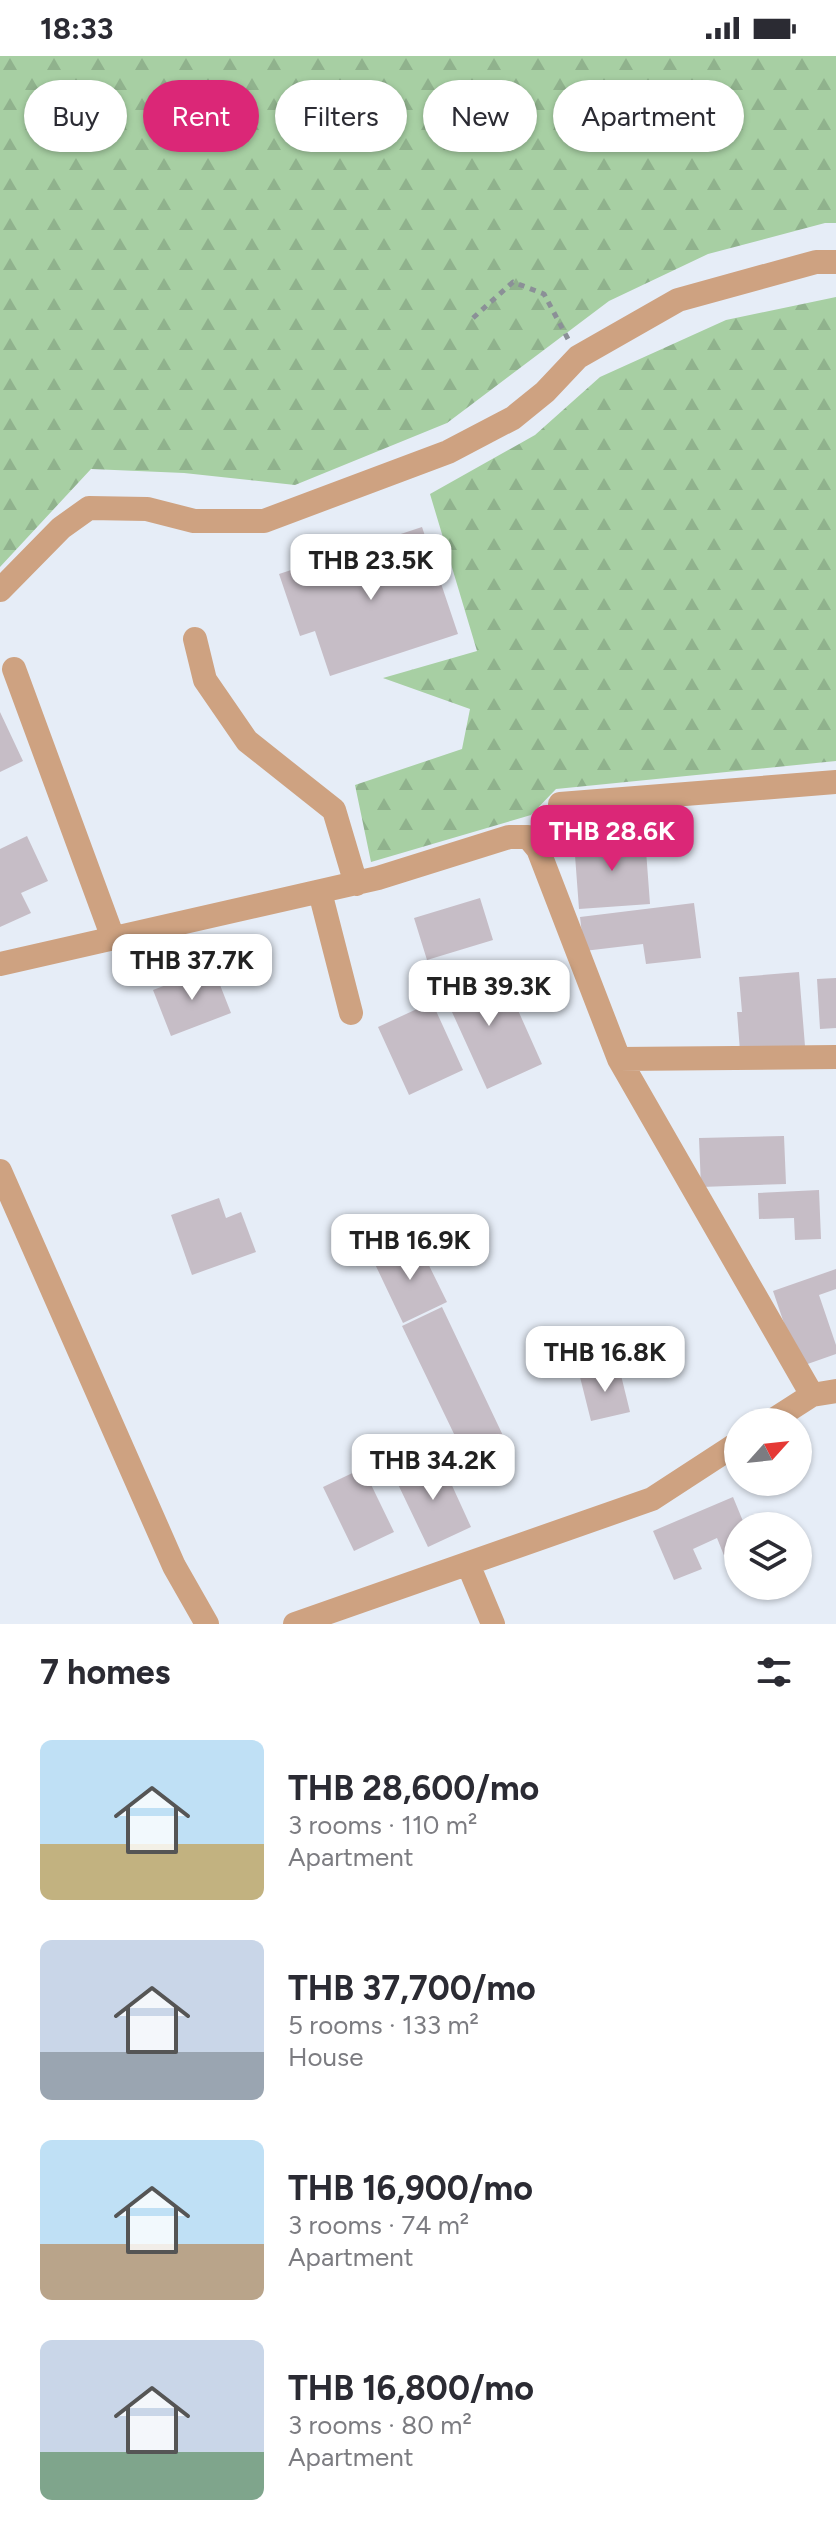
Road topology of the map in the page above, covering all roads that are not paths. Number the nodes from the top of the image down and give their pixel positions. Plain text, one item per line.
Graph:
1 (836, 262) edge
2 (0, 590) edge
3 (195, 639) dead end
4 (14, 669) dead end
5 (836, 782) edge
6 (560, 804) dead end
7 (356, 884) junction
8 (320, 892) junction
9 (113, 938) junction
10 (0, 964) edge
11 (351, 1013) dead end
12 (836, 1057) edge
13 (619, 1059) junction
14 (0, 1171) edge
15 (836, 1391) edge
16 (812, 1395) junction
17 (792, 1408) edge
18 (724, 1452) edge
19 (468, 1564) junction
20 (207, 1624) edge
21 (295, 1624) edge
22 (493, 1624) edge

1 - 2 street
3 - 7 street
4 - 9 street
5 - 6 street
7 - 8 street
7 - 13 street
8 - 9 street
8 - 11 street
9 - 10 street
12 - 13 street
13 - 16 street
14 - 20 street
15 - 16 street
16 - 17 street
18 - 19 street
19 - 21 street
19 - 22 street

